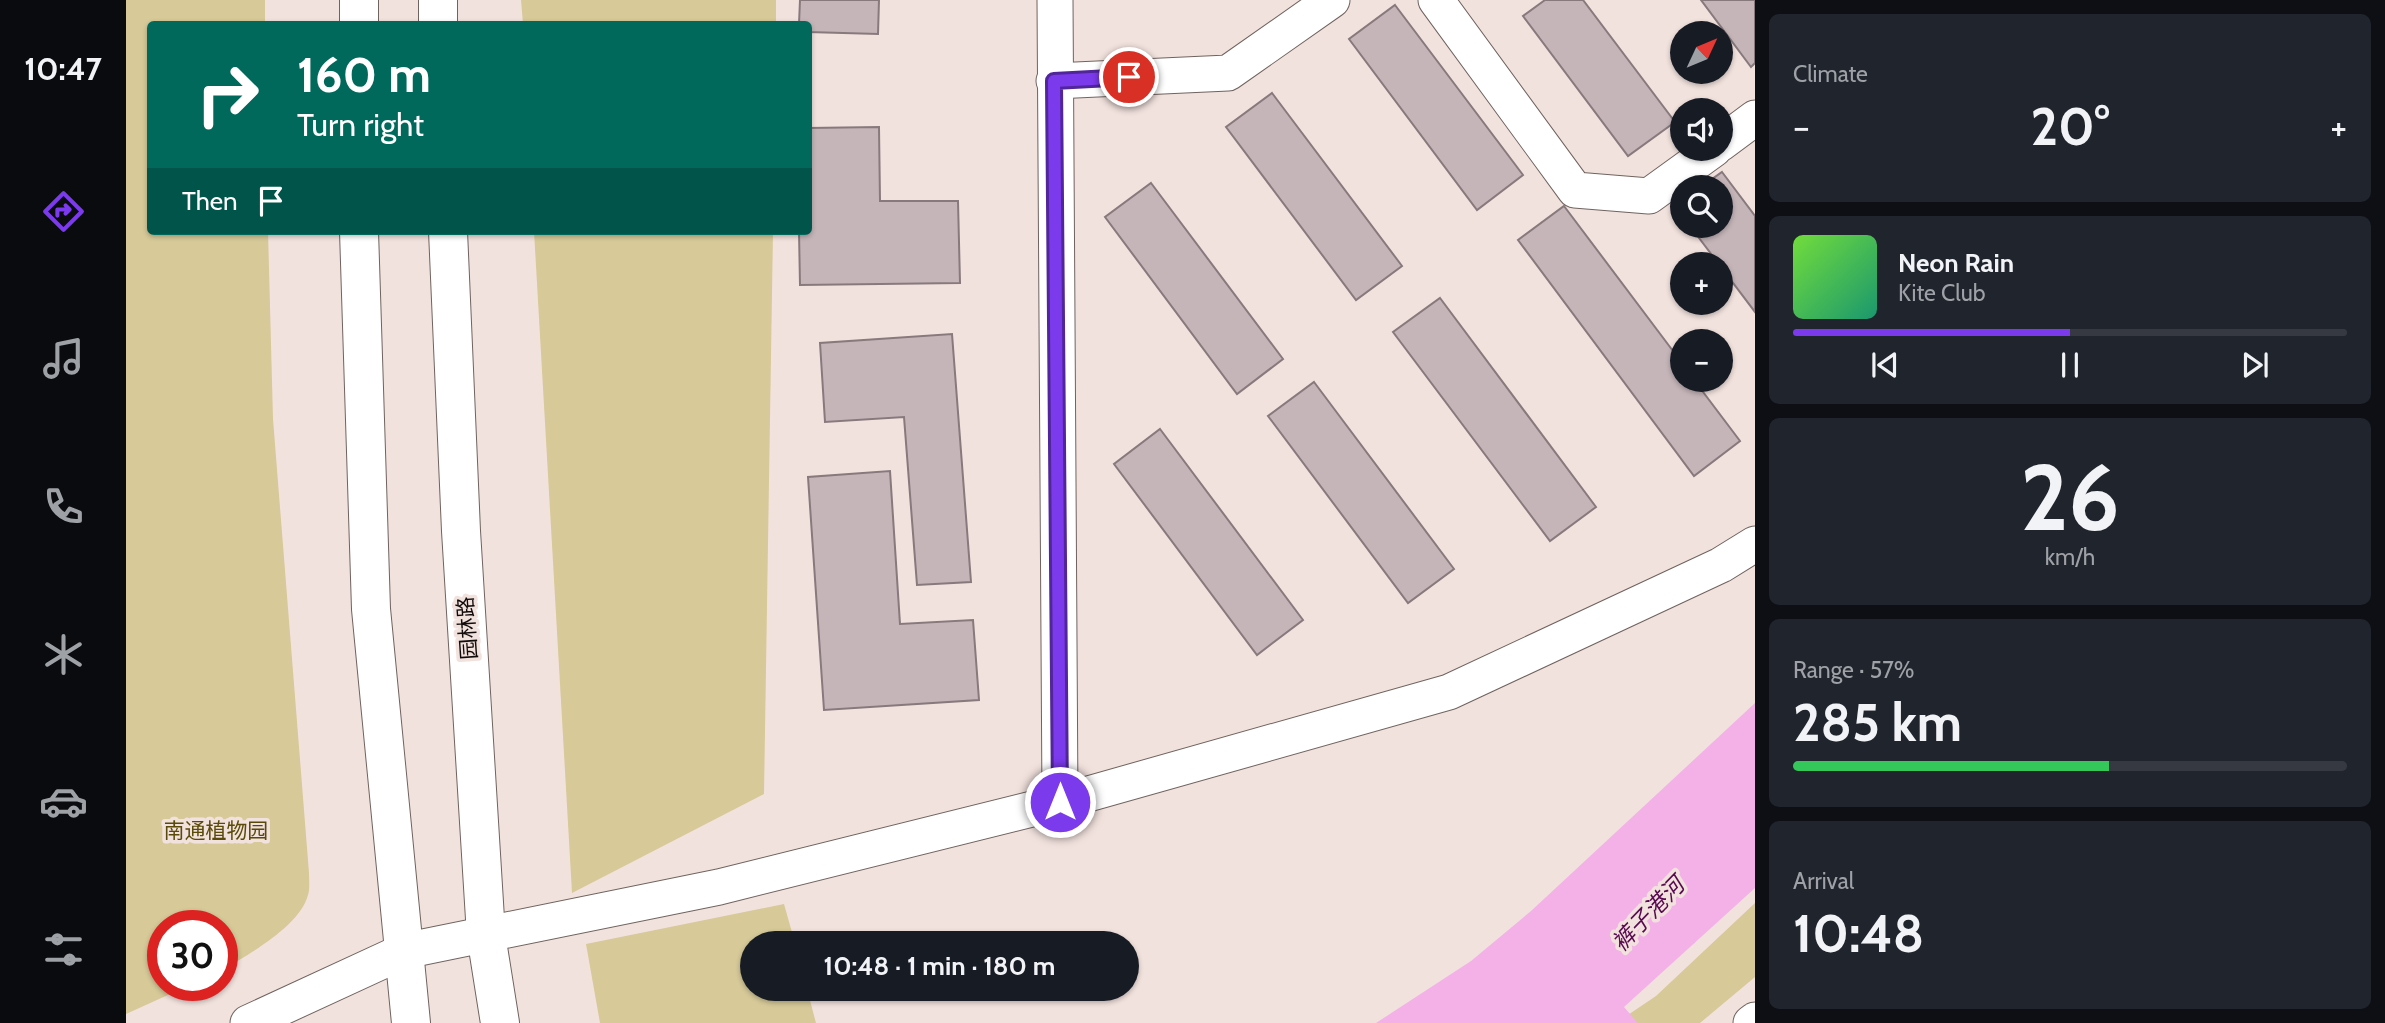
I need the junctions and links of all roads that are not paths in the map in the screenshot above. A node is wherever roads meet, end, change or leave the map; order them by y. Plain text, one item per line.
1 (359, 0) edge
2 (438, 0) edge
3 (1055, 0) edge
4 (1332, 0) edge
5 (1436, 0) edge
6 (359, 21) edge
7 (438, 21) edge
8 (1054, 81) junction
9 (1755, 118) edge
10 (1733, 134) edge
11 (1697, 161) edge
12 (359, 235) edge
13 (448, 235) edge
14 (1755, 544) edge
15 (1060, 802) junction
16 (486, 935) junction
17 (404, 951) junction
18 (248, 1023) edge
19 (411, 1023) edge
20 (500, 1023) edge

1 - 6 main road
2 - 7 main road
3 - 8 street
4 - 8 street
5 - 11 street
8 - 15 street
9 - 10 street
12 - 17 main road
13 - 16 main road, 园林路
14 - 15 street
15 - 16 street
16 - 17 street
16 - 20 main road, 园林路
17 - 18 street
17 - 19 main road

